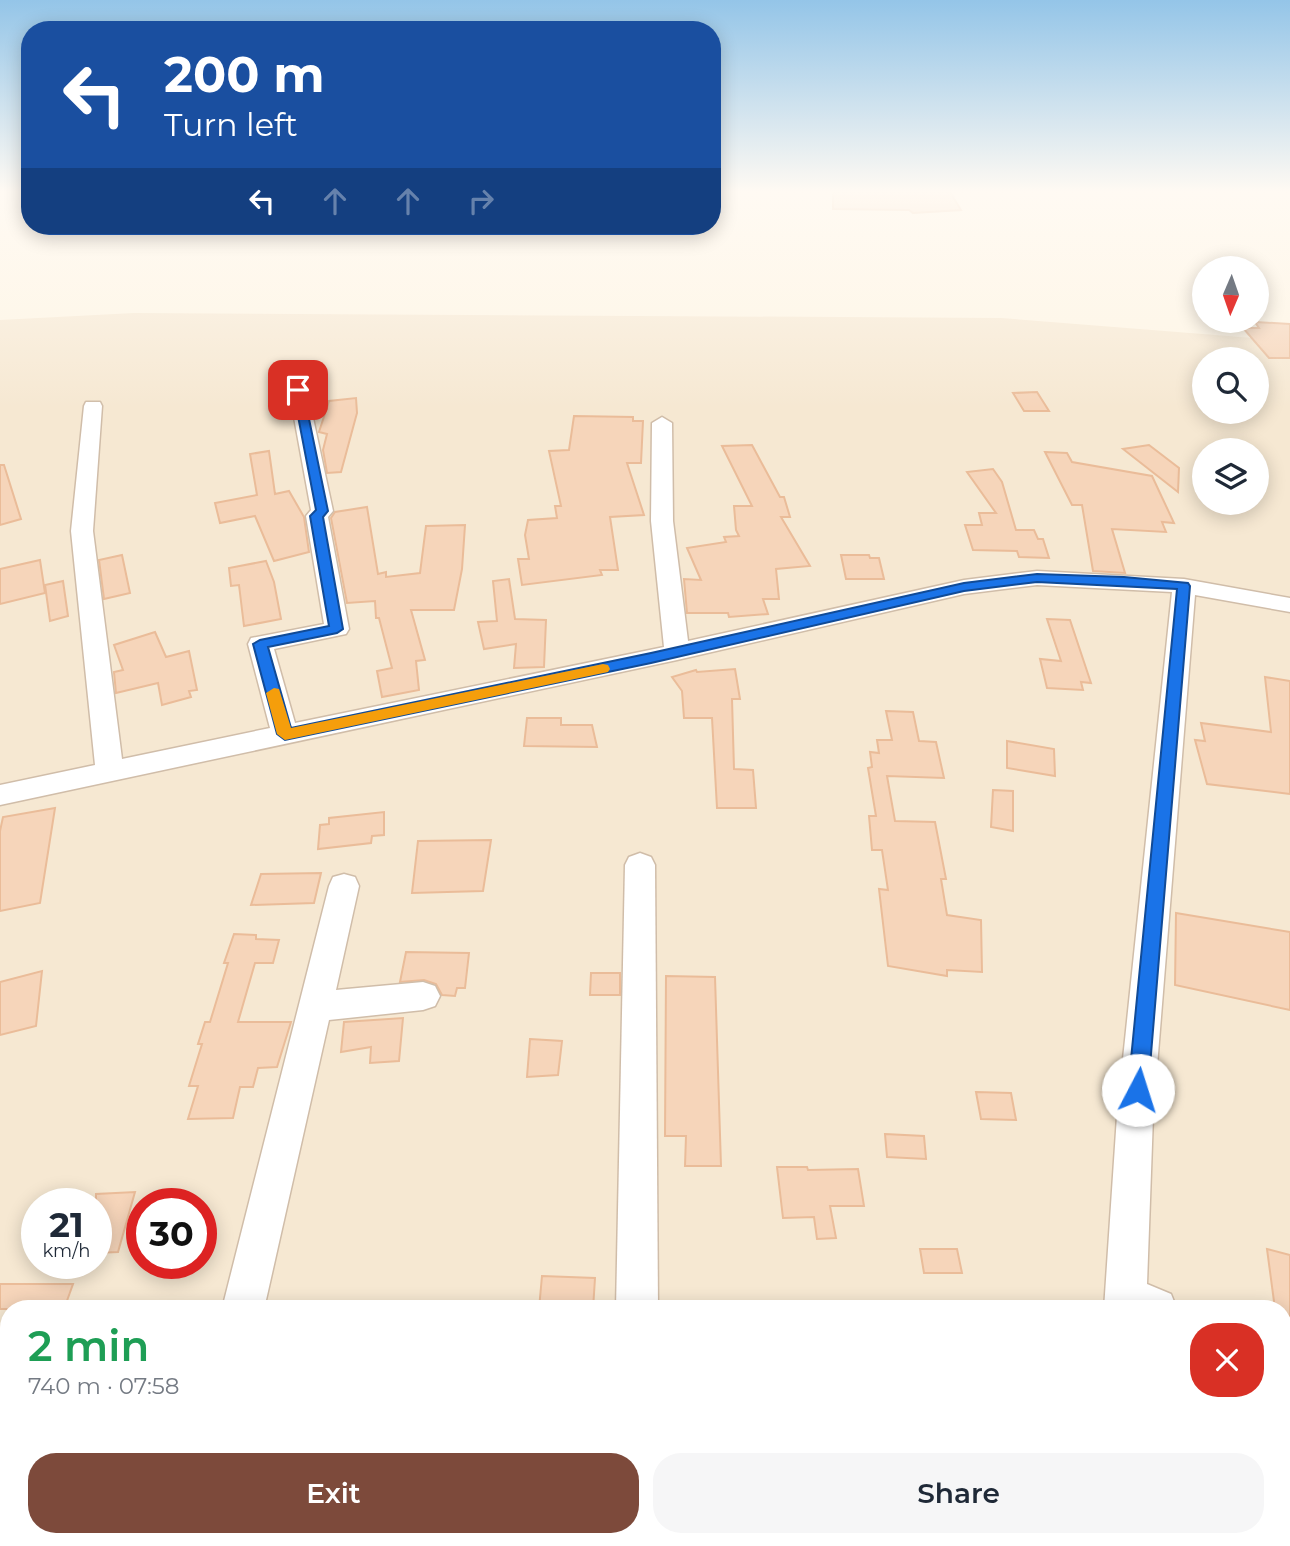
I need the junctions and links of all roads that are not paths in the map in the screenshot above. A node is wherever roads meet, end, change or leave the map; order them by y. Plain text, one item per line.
1 (298, 390) dead end
2 (93, 406) dead end
3 (662, 423) dead end
4 (1184, 586) junction
5 (1290, 605) edge
6 (677, 652) junction
7 (285, 734) junction
8 (110, 771) junction
9 (0, 795) edge
10 (640, 865) dead end
11 (344, 886) dead end
12 (423, 996) dead end
13 (315, 1007) junction
14 (245, 1300) edge
15 (637, 1300) edge
16 (1136, 1300) edge

1 - 7 street
2 - 8 street
3 - 6 street
4 - 5 street
4 - 6 street
4 - 16 street
6 - 7 street
7 - 8 street
8 - 9 street
10 - 15 street
11 - 13 street
12 - 13 street
13 - 14 street

